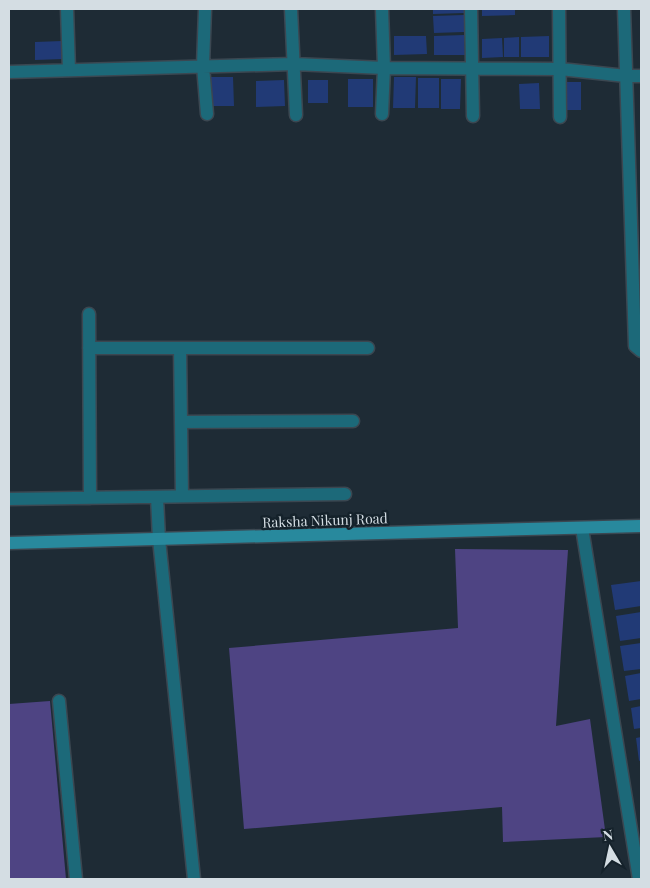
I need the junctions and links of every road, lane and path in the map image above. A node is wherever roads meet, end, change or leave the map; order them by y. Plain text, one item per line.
1 (68, 9) edge
2 (206, 9) edge
3 (291, 9) edge
4 (382, 9) edge
5 (471, 9) edge
6 (559, 9) edge
7 (624, 9) edge
8 (294, 64) junction
9 (203, 66) junction
10 (384, 68) junction
11 (471, 68) junction
12 (560, 69) junction
13 (69, 70) junction
14 (9, 72) edge
15 (626, 76) junction
16 (641, 76) edge
17 (207, 114) dead end
18 (382, 114) dead end
19 (296, 116) dead end
20 (473, 116) dead end
21 (560, 117) dead end
22 (88, 314) dead end
23 (89, 348) junction
24 (180, 348) junction
25 (368, 348) dead end
26 (641, 351) edge
27 (353, 420) dead end
28 (181, 422) junction
29 (345, 494) dead end
30 (182, 496) junction
31 (157, 497) junction
32 (90, 498) junction
33 (9, 499) edge
34 (641, 526) edge
35 (582, 528) junction
36 (158, 539) junction
37 (9, 543) edge
38 (59, 701) dead end
39 (76, 879) edge
40 (194, 879) edge
41 (639, 879) edge

1 - 13 street
2 - 9 street
3 - 8 street
4 - 10 street
5 - 11 street
6 - 12 street
7 - 15 street
8 - 9 street
8 - 10 street
8 - 19 street
9 - 13 street
9 - 17 street
10 - 11 street
10 - 18 street
11 - 12 street
11 - 20 street
12 - 15 street
12 - 21 street
13 - 14 street
15 - 16 street
15 - 26 street
22 - 23 street
23 - 24 street
23 - 32 street
24 - 25 street
24 - 28 street
27 - 28 street
28 - 30 street
29 - 30 street
30 - 31 street
31 - 32 street
31 - 36 street
32 - 33 street
34 - 35 street, Raksha Nikunj Road
35 - 36 street, Raksha Nikunj Road
35 - 41 street
36 - 37 street, Raksha Nikunj Road
36 - 40 street
38 - 39 street

